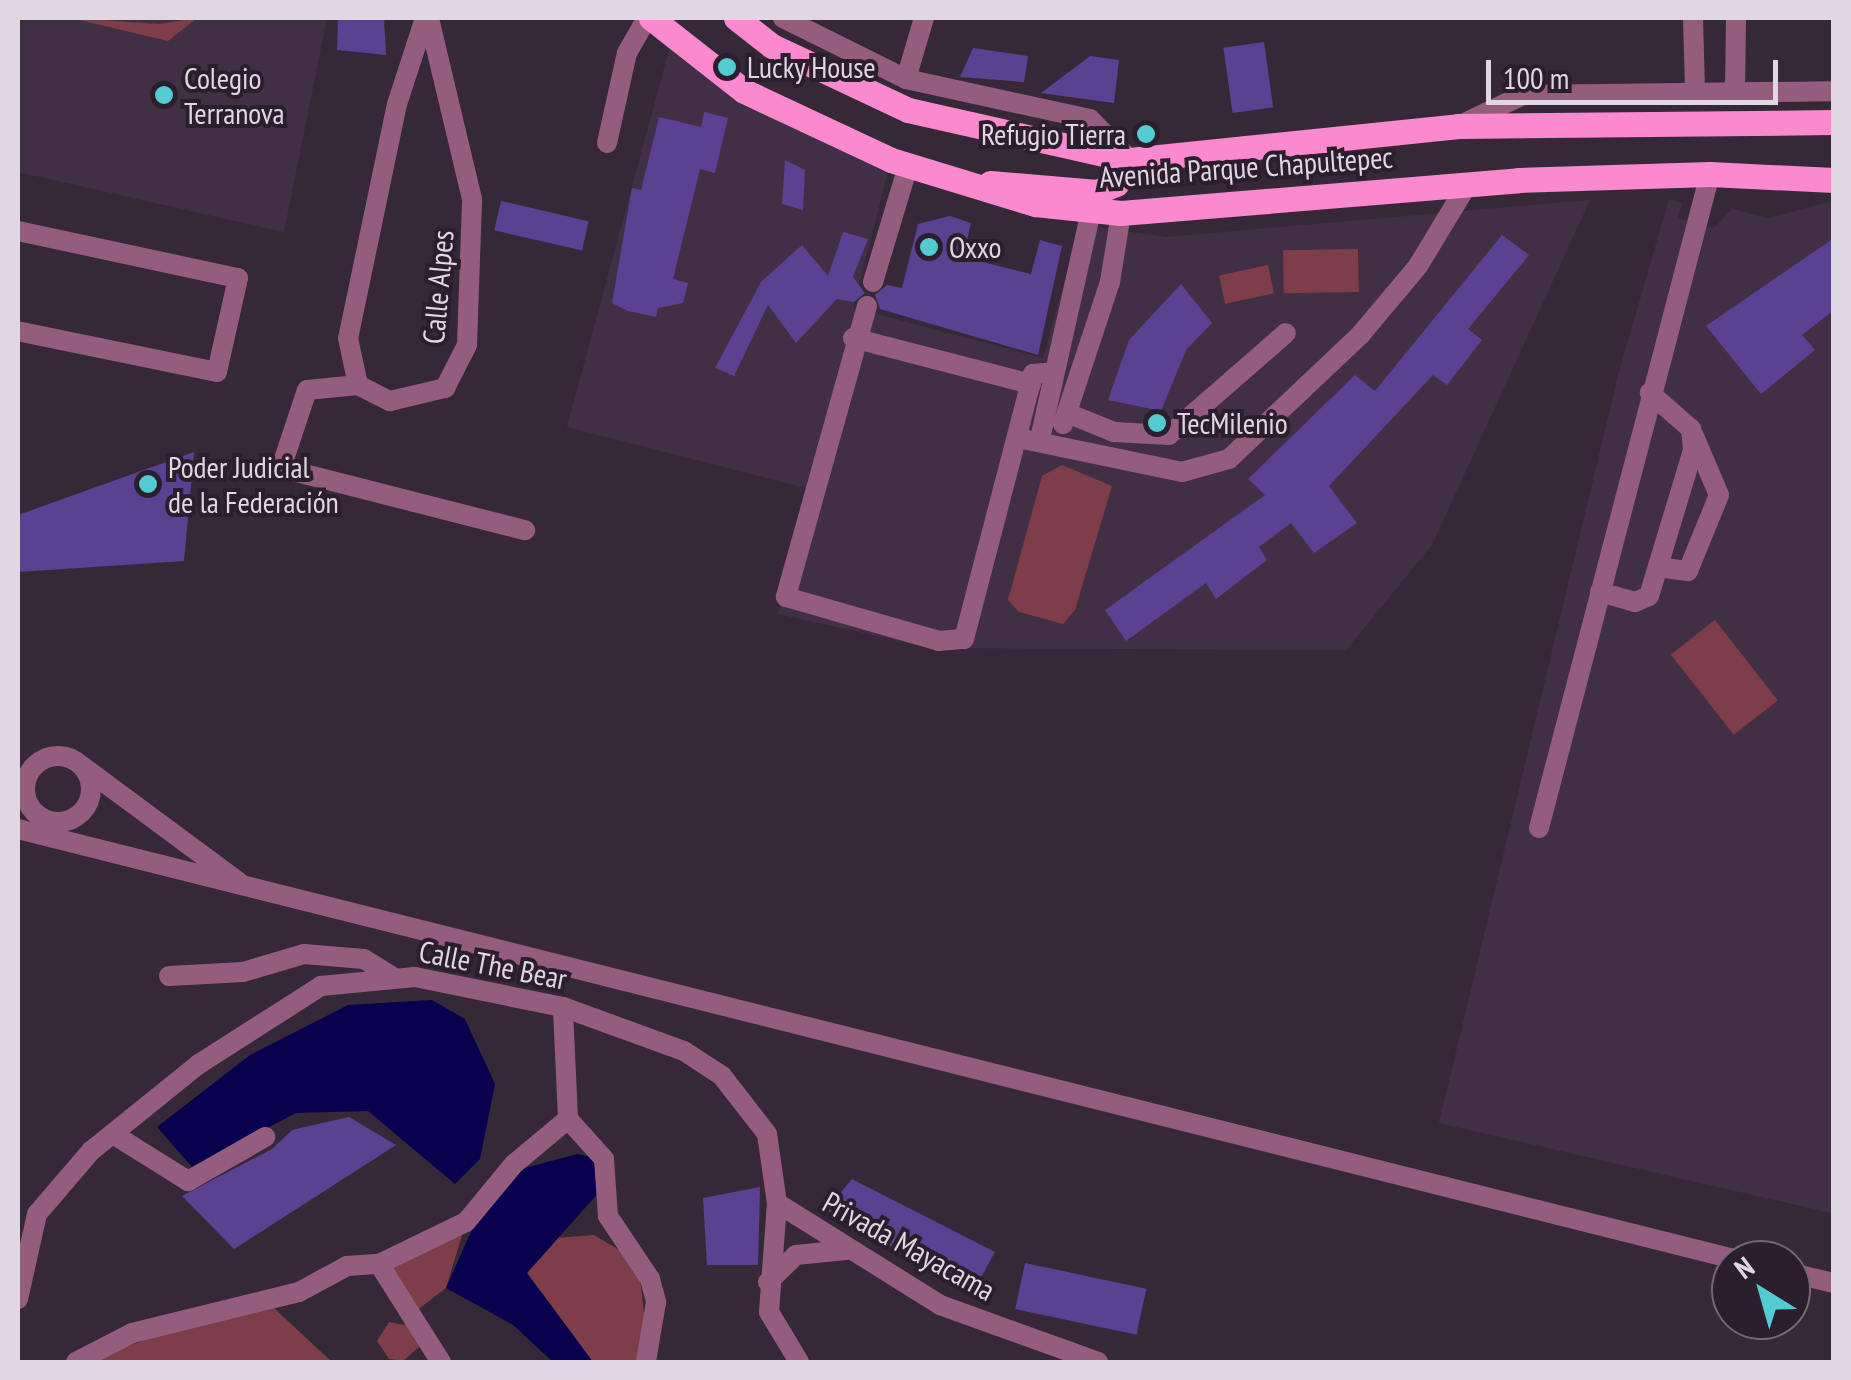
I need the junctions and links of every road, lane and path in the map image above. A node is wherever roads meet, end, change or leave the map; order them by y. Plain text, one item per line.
1 (427, 18) edge
2 (649, 18) edge
3 (736, 18) edge
4 (812, 18) edge
5 (924, 18) edge
6 (1693, 18) edge
7 (1736, 18) edge
8 (787, 20) edge
9 (906, 80) junction
10 (1695, 90) junction
11 (1735, 91) junction
12 (1834, 91) edge
13 (1834, 122) edge
14 (1458, 126) junction
15 (607, 143) dead end
16 (1130, 160) junction
17 (908, 166) junction
18 (1710, 174) junction
19 (1834, 180) edge
20 (955, 184) junction
21 (1468, 185) junction
22 (1091, 210) junction
23 (1121, 213) junction
24 (18, 231) edge
25 (873, 282) dead end
26 (867, 306) dead end
27 (18, 331) edge
28 (1286, 333) dead end
29 (854, 338) junction
30 (1054, 372) junction
31 (1030, 384) junction
32 (358, 385) junction
33 (1650, 393) junction
34 (1066, 413) junction
35 (1691, 429) junction
36 (1035, 435) junction
37 (1168, 435) junction
38 (1170, 467) junction
39 (524, 530) dead end
40 (1658, 567) junction
41 (1600, 592) junction
42 (80, 765) junction
43 (22, 780) edge
44 (1539, 828) dead end
45 (18, 829) edge
46 (244, 886) junction
47 (169, 976) dead end
48 (391, 976) junction
49 (563, 1007) junction
50 (568, 1118) junction
51 (113, 1134) junction
52 (265, 1137) dead end
53 (777, 1203) junction
54 (846, 1250) junction
55 (1711, 1253) edge
56 (379, 1264) junction
57 (767, 1284) junction
58 (18, 1298) edge
59 (1067, 1359) edge
60 (76, 1362) edge
61 (441, 1362) edge
62 (646, 1362) edge
63 (799, 1362) edge
64 (1098, 1362) edge

1 - 32 street, Calle Alpes
1 - 32 street, Calle Alpes
2 - 15 street
2 - 17 main road, Avenida Parque Chapultepec
3 - 16 main road, Avenida Parque Chapultepec
4 - 8 street
5 - 9 street
6 - 10 street
7 - 11 street
8 - 9 street
9 - 16 street
10 - 11 street
10 - 14 street
11 - 12 street
13 - 14 main road, Avenida Parque Chapultepec
14 - 16 main road, Avenida Parque Chapultepec
16 - 20 main road
17 - 20 main road, Avenida Parque Chapultepec
17 - 25 street
18 - 19 main road, Avenida Parque Chapultepec
18 - 21 main road, Avenida Parque Chapultepec
18 - 33 street
20 - 22 main road, Avenida Parque Chapultepec
21 - 23 main road, Avenida Parque Chapultepec
21 - 38 street
22 - 23 main road, Avenida Parque Chapultepec
22 - 30 street
23 - 34 street
24 - 27 street
26 - 29 street
28 - 37 street
29 - 31 street
29 - 36 street
30 - 31 street
30 - 36 street
31 - 36 street
32 - 39 street
33 - 35 street
33 - 41 street
34 - 36 street
34 - 37 street
35 - 40 street
35 - 40 street
36 - 38 street
37 - 38 street
40 - 41 street
41 - 44 street
42 - 43 street
42 - 43 street
42 - 46 street
45 - 46 street
46 - 55 street
47 - 48 street
48 - 49 street, Calle The Bear
48 - 51 street, Calle The Bear
49 - 50 street
49 - 53 street, Calle The Bear
50 - 56 street
50 - 62 street
51 - 52 street
51 - 58 street, Calle The Bear
53 - 54 street, Privada Mayacama
53 - 57 street, Calle The Bear
54 - 57 street
54 - 59 street, Privada Mayacama
56 - 60 street
56 - 61 street
57 - 63 street, Calle The Bear
59 - 64 street, Privada Mayacama

